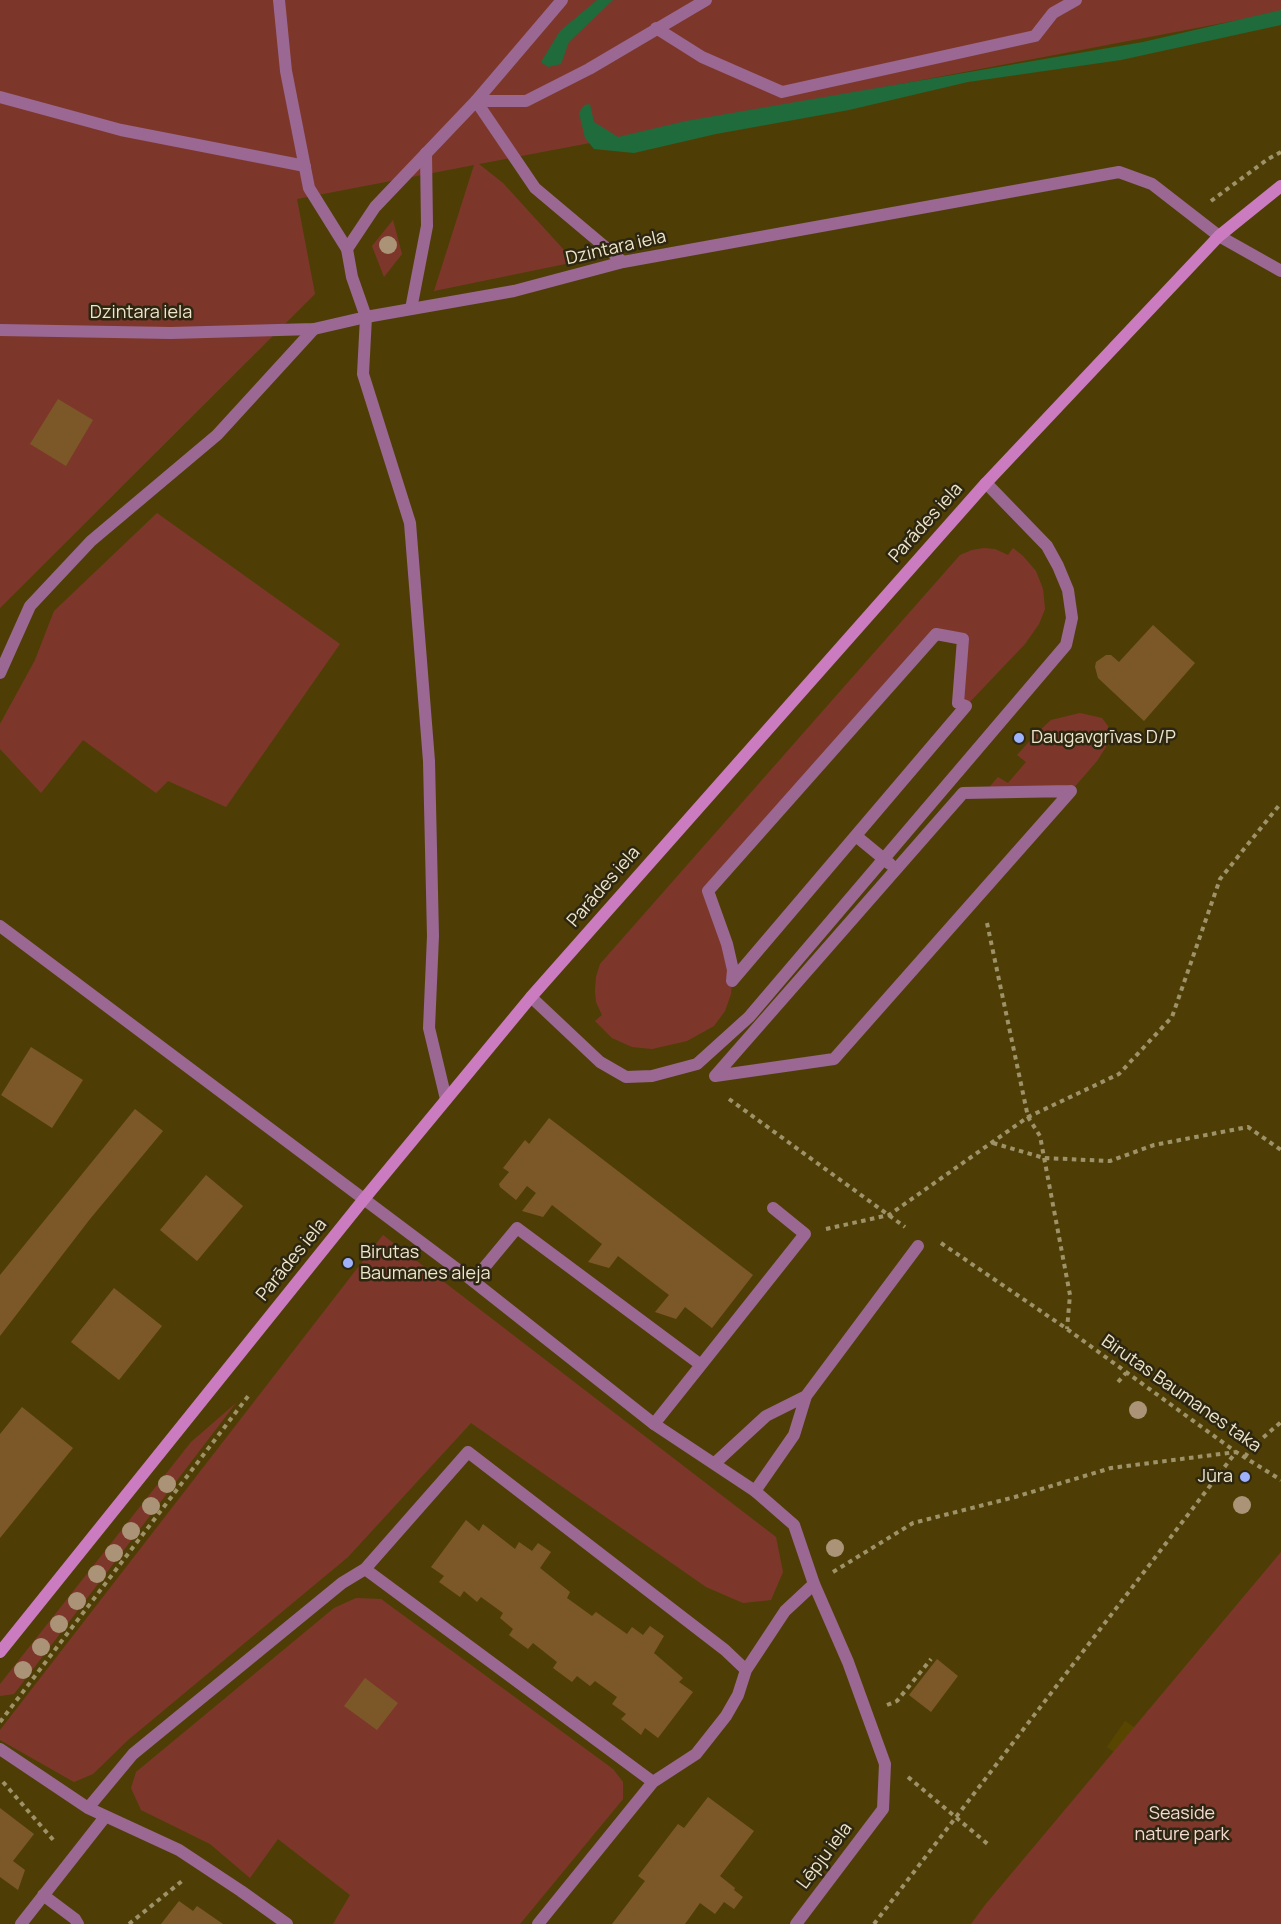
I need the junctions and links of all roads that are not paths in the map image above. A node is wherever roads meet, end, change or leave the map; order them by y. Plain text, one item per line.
1 (279, 0) edge
2 (562, 0) edge
3 (706, 0) edge
4 (1076, 0) edge
5 (657, 28) junction
6 (0, 97) edge
7 (476, 101) junction
8 (426, 153) junction
9 (305, 166) junction
10 (1281, 186) edge
11 (1219, 236) junction
12 (347, 249) junction
13 (623, 262) junction
14 (1281, 271) edge
15 (411, 309) junction
16 (366, 317) junction
17 (314, 328) junction
18 (0, 330) edge
19 (987, 483) junction
20 (0, 673) edge
21 (856, 836) junction
22 (884, 859) junction
23 (896, 869) junction
24 (0, 926) edge
25 (531, 997) junction
26 (446, 1099) junction
27 (364, 1199) junction
28 (773, 1208) dead end
29 (918, 1246) dead end
30 (473, 1281) junction
31 (701, 1365) junction
32 (806, 1396) junction
33 (654, 1424) junction
34 (715, 1463) junction
35 (755, 1491) junction
36 (365, 1569) junction
37 (814, 1584) junction
38 (0, 1652) edge
39 (746, 1670) junction
40 (0, 1749) edge
41 (653, 1782) junction
42 (88, 1808) junction
43 (105, 1817) junction
44 (43, 1895) junction
45 (21, 1924) edge
46 (78, 1924) edge
47 (287, 1924) edge
48 (538, 1924) edge
49 (796, 1924) edge

1 - 9 street
2 - 7 street
3 - 5 street
4 - 5 street
5 - 7 street
6 - 9 street
7 - 8 street
7 - 13 street
8 - 12 street
8 - 15 street
9 - 12 street
10 - 11 street, Parādes iela
11 - 13 street, Dzintara iela
11 - 14 street, Dzintara iela
11 - 19 street, Parādes iela
12 - 16 street
13 - 15 street, Dzintara iela
15 - 16 street, Dzintara iela
16 - 17 street, Dzintara iela
16 - 26 street
17 - 18 street, Dzintara iela
17 - 20 street
19 - 22 street
19 - 25 street, Parādes iela
21 - 21 street
21 - 22 street
22 - 23 street
22 - 25 street
23 - 23 street
24 - 27 street
25 - 26 street, Parādes iela
26 - 27 street, Parādes iela
27 - 30 street
27 - 38 street, Parādes iela
28 - 31 street
29 - 32 street
30 - 31 street
30 - 33 street
31 - 33 street
32 - 34 street
32 - 35 street
33 - 34 street
34 - 35 street
35 - 37 street
36 - 39 street
36 - 41 street
36 - 42 street
37 - 39 street
37 - 49 street, Lēpju iela
39 - 41 street
40 - 42 street
41 - 48 street
42 - 43 street
43 - 44 street
43 - 47 street
44 - 45 street
44 - 46 street

